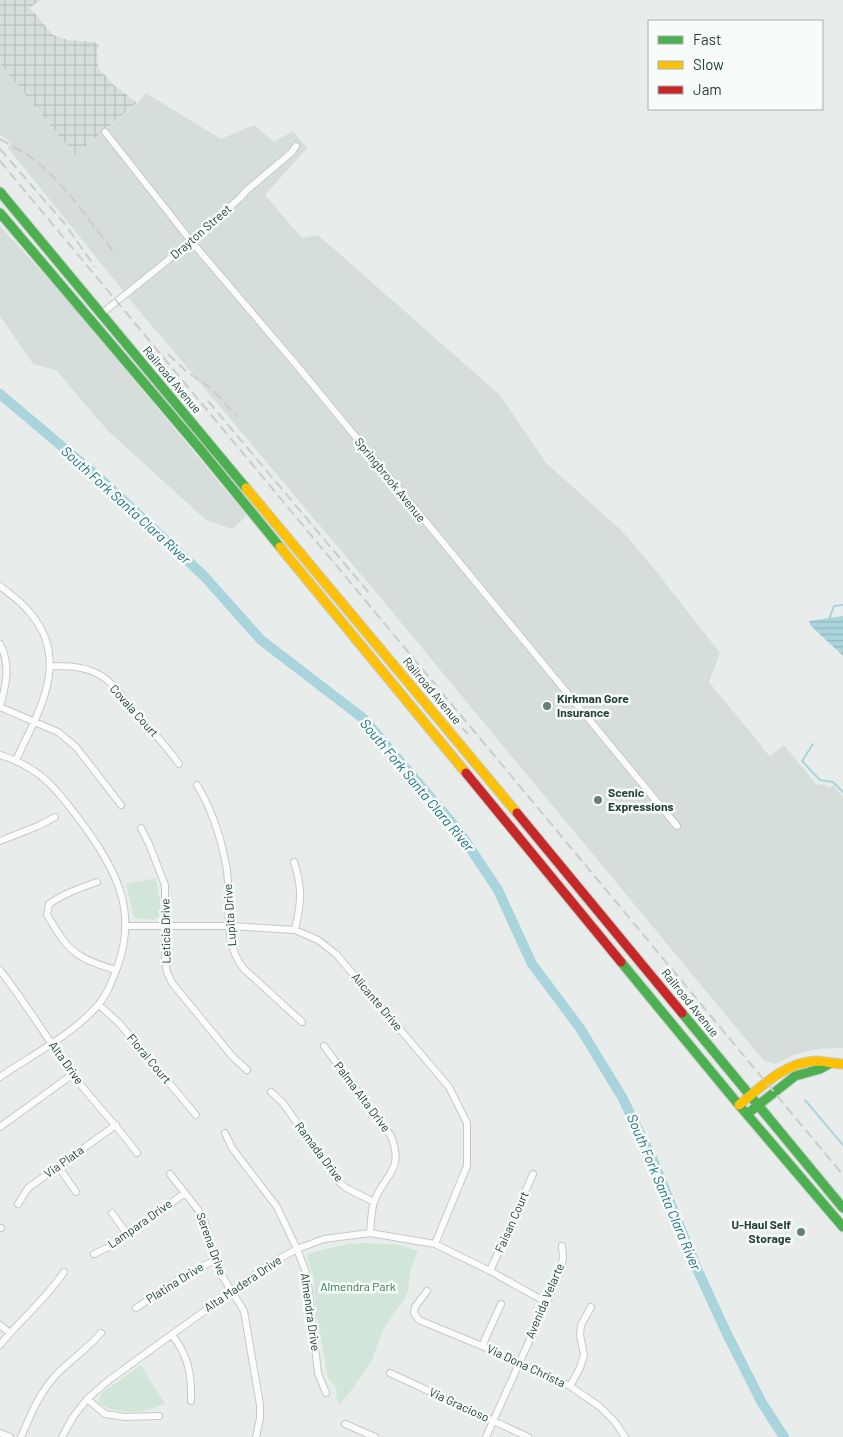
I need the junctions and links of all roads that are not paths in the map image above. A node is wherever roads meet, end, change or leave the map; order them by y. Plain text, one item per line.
1 (105, 132) dead end
2 (296, 146) dead end
3 (0, 192) edge
4 (0, 213) edge
5 (191, 240) junction
6 (101, 314) junction
7 (278, 545) junction
8 (323, 579) junction
9 (0, 586) edge
10 (0, 644) edge
11 (51, 666) junction
12 (0, 707) edge
13 (34, 721) junction
14 (0, 755) edge
15 (16, 760) junction
16 (179, 764) dead end
17 (197, 785) dead end
18 (121, 805) dead end
19 (55, 817) dead end
20 (677, 826) dead end
21 (141, 828) dead end
22 (0, 841) edge
23 (294, 862) dead end
24 (97, 882) dead end
25 (126, 926) junction
26 (165, 926) junction
27 (230, 926) junction
28 (295, 930) junction
29 (0, 970) edge
30 (116, 970) junction
31 (99, 1004) junction
32 (302, 1022) dead end
33 (51, 1042) junction
34 (324, 1046) dead end
35 (829, 1064) junction
36 (843, 1064) edge
37 (247, 1070) dead end
38 (73, 1074) junction
39 (0, 1077) edge
40 (271, 1092) dead end
41 (750, 1096) junction
42 (739, 1105) junction
43 (758, 1105) junction
44 (747, 1114) junction
45 (196, 1115) dead end
46 (116, 1125) junction
47 (0, 1127) edge
48 (225, 1133) dead end
49 (137, 1153) dead end
50 (58, 1166) junction
51 (170, 1174) dead end
52 (533, 1174) dead end
53 (76, 1192) dead end
54 (186, 1192) junction
55 (374, 1202) junction
56 (18, 1204) dead end
57 (843, 1208) edge
58 (112, 1213) dead end
59 (843, 1227) edge
60 (127, 1234) junction
61 (370, 1234) junction
62 (434, 1244) junction
63 (562, 1246) dead end
64 (297, 1249) junction
65 (94, 1254) dead end
66 (215, 1260) junction
67 (490, 1271) junction
68 (64, 1272) dead end
69 (231, 1291) junction
70 (427, 1291) dead end
71 (546, 1302) junction
72 (501, 1304) dead end
73 (590, 1307) dead end
74 (136, 1308) dead end
75 (0, 1325) edge
76 (10, 1333) junction
77 (101, 1333) dead end
78 (172, 1335) junction
79 (0, 1345) edge
80 (482, 1346) junction
81 (519, 1363) junction
82 (390, 1373) dead end
83 (570, 1386) junction
84 (326, 1393) dead end
85 (86, 1399) junction
86 (191, 1401) dead end
87 (159, 1416) dead end
88 (493, 1421) junction
89 (345, 1424) dead end
90 (0, 1433) edge
91 (10, 1437) edge
92 (21, 1437) edge
93 (62, 1437) edge
94 (256, 1437) edge
95 (375, 1437) edge
96 (486, 1437) edge
97 (528, 1437) edge
98 (625, 1437) edge

1 - 5 street, Springbrook Avenue
2 - 5 street, Drayton Street
3 - 6 main road, Railroad Avenue
4 - 7 main road, Railroad Avenue
5 - 6 street, Drayton Street
5 - 20 street, Springbrook Avenue
6 - 8 main road, Railroad Avenue
7 - 8 main road
7 - 42 main road, Railroad Avenue
8 - 41 main road, Railroad Avenue
9 - 11 street
10 - 12 street
11 - 13 street
11 - 16 street, Covala Court
12 - 13 street
13 - 15 street
13 - 18 street
14 - 15 street
15 - 25 street
17 - 27 street, Lupita Drive
19 - 22 street
21 - 26 street, Leticia Drive
23 - 28 street
24 - 30 street
25 - 26 street, Alicante Drive
25 - 30 street
26 - 27 street, Alicante Drive
26 - 37 street, Leticia Drive
27 - 28 street, Alicante Drive
27 - 32 street, Lupita Drive
28 - 62 street, Alicante Drive
29 - 33 street, Alta Drive
30 - 31 street
31 - 33 street
31 - 45 street, Floral Court
33 - 38 street, Alta Drive
33 - 39 street
34 - 55 street, Palma Alta Drive
35 - 36 main road
35 - 41 main road
35 - 43 main road
38 - 46 street, Alta Drive
38 - 47 street
40 - 55 street, Ramada Drive
41 - 42 main road
41 - 43 main road, Railroad Avenue
42 - 44 main road, Railroad Avenue
43 - 44 main road
43 - 57 main road, Railroad Avenue
44 - 59 main road, Railroad Avenue
46 - 49 street, Alta Drive
46 - 50 street, Via Plata
48 - 64 street, Almendra Drive
50 - 53 street
50 - 56 street, Via Plata
51 - 54 street, Serena Drive
52 - 67 street, Faisan Court
54 - 60 street, Lampara Drive
54 - 66 street, Serena Drive
55 - 61 street, Palma Alta Drive
58 - 60 street
60 - 65 street, Lampara Drive
61 - 62 street, Alta Madera Drive
61 - 64 street, Alta Madera Drive
62 - 67 street, Alta Madera Drive
63 - 71 street, Avenida Velarte
64 - 69 street, Alta Madera Drive
64 - 84 street, Almendra Drive
66 - 69 street, Serena Drive
66 - 74 street, Platina Drive
67 - 71 street, Alta Madera Drive
68 - 76 street
69 - 78 street, Alta Madera Drive
69 - 94 street, Serena Drive
70 - 80 street, Via Dona Christa
71 - 81 street, Avenida Velarte
72 - 80 street
73 - 83 street
75 - 76 street
76 - 79 street
77 - 92 street
78 - 85 street, Alta Madera Drive
78 - 86 street
80 - 81 street, Via Dona Christa
81 - 83 street, Via Dona Christa
81 - 88 street, Avenida Velarte
82 - 88 street, Via Gracioso
83 - 98 street, Via Dona Christa
85 - 87 street
85 - 93 street, Alta Madera Drive
88 - 96 street, Avenida Velarte
88 - 97 street, Via Gracioso
89 - 95 street
90 - 91 street

